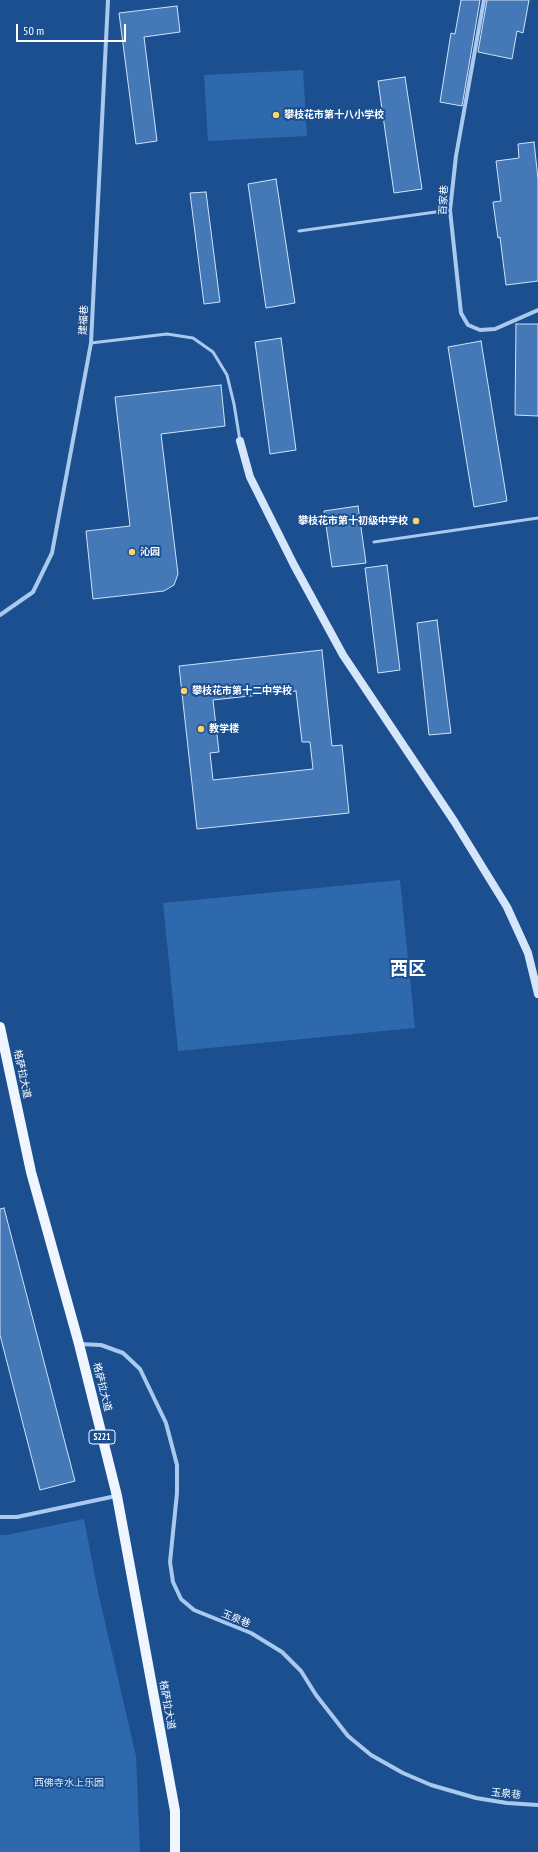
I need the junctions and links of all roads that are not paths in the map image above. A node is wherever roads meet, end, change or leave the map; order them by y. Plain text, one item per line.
1 (108, 0) edge
2 (484, 0) edge
3 (450, 210) junction
4 (299, 231) dead end
5 (538, 310) edge
6 (91, 343) junction
7 (240, 441) joint
8 (538, 518) edge
9 (374, 542) dead end
10 (0, 615) edge
11 (538, 994) edge
12 (0, 1027) edge
13 (79, 1344) junction
14 (117, 1496) junction
15 (0, 1517) edge
16 (538, 1805) edge
17 (174, 1852) edge

1 - 6 street, 建福巷
2 - 3 street, 百家巷
3 - 4 lane
3 - 5 street, 百家巷
6 - 7 lane
6 - 10 street, 建福巷
7 - 11 street
8 - 9 lane
12 - 13 main road, 格萨拉大道 / S221
13 - 14 main road, 格萨拉大道 / S221
13 - 16 street, 玉泉巷
14 - 15 street
14 - 17 main road, 格萨拉大道 / S221

